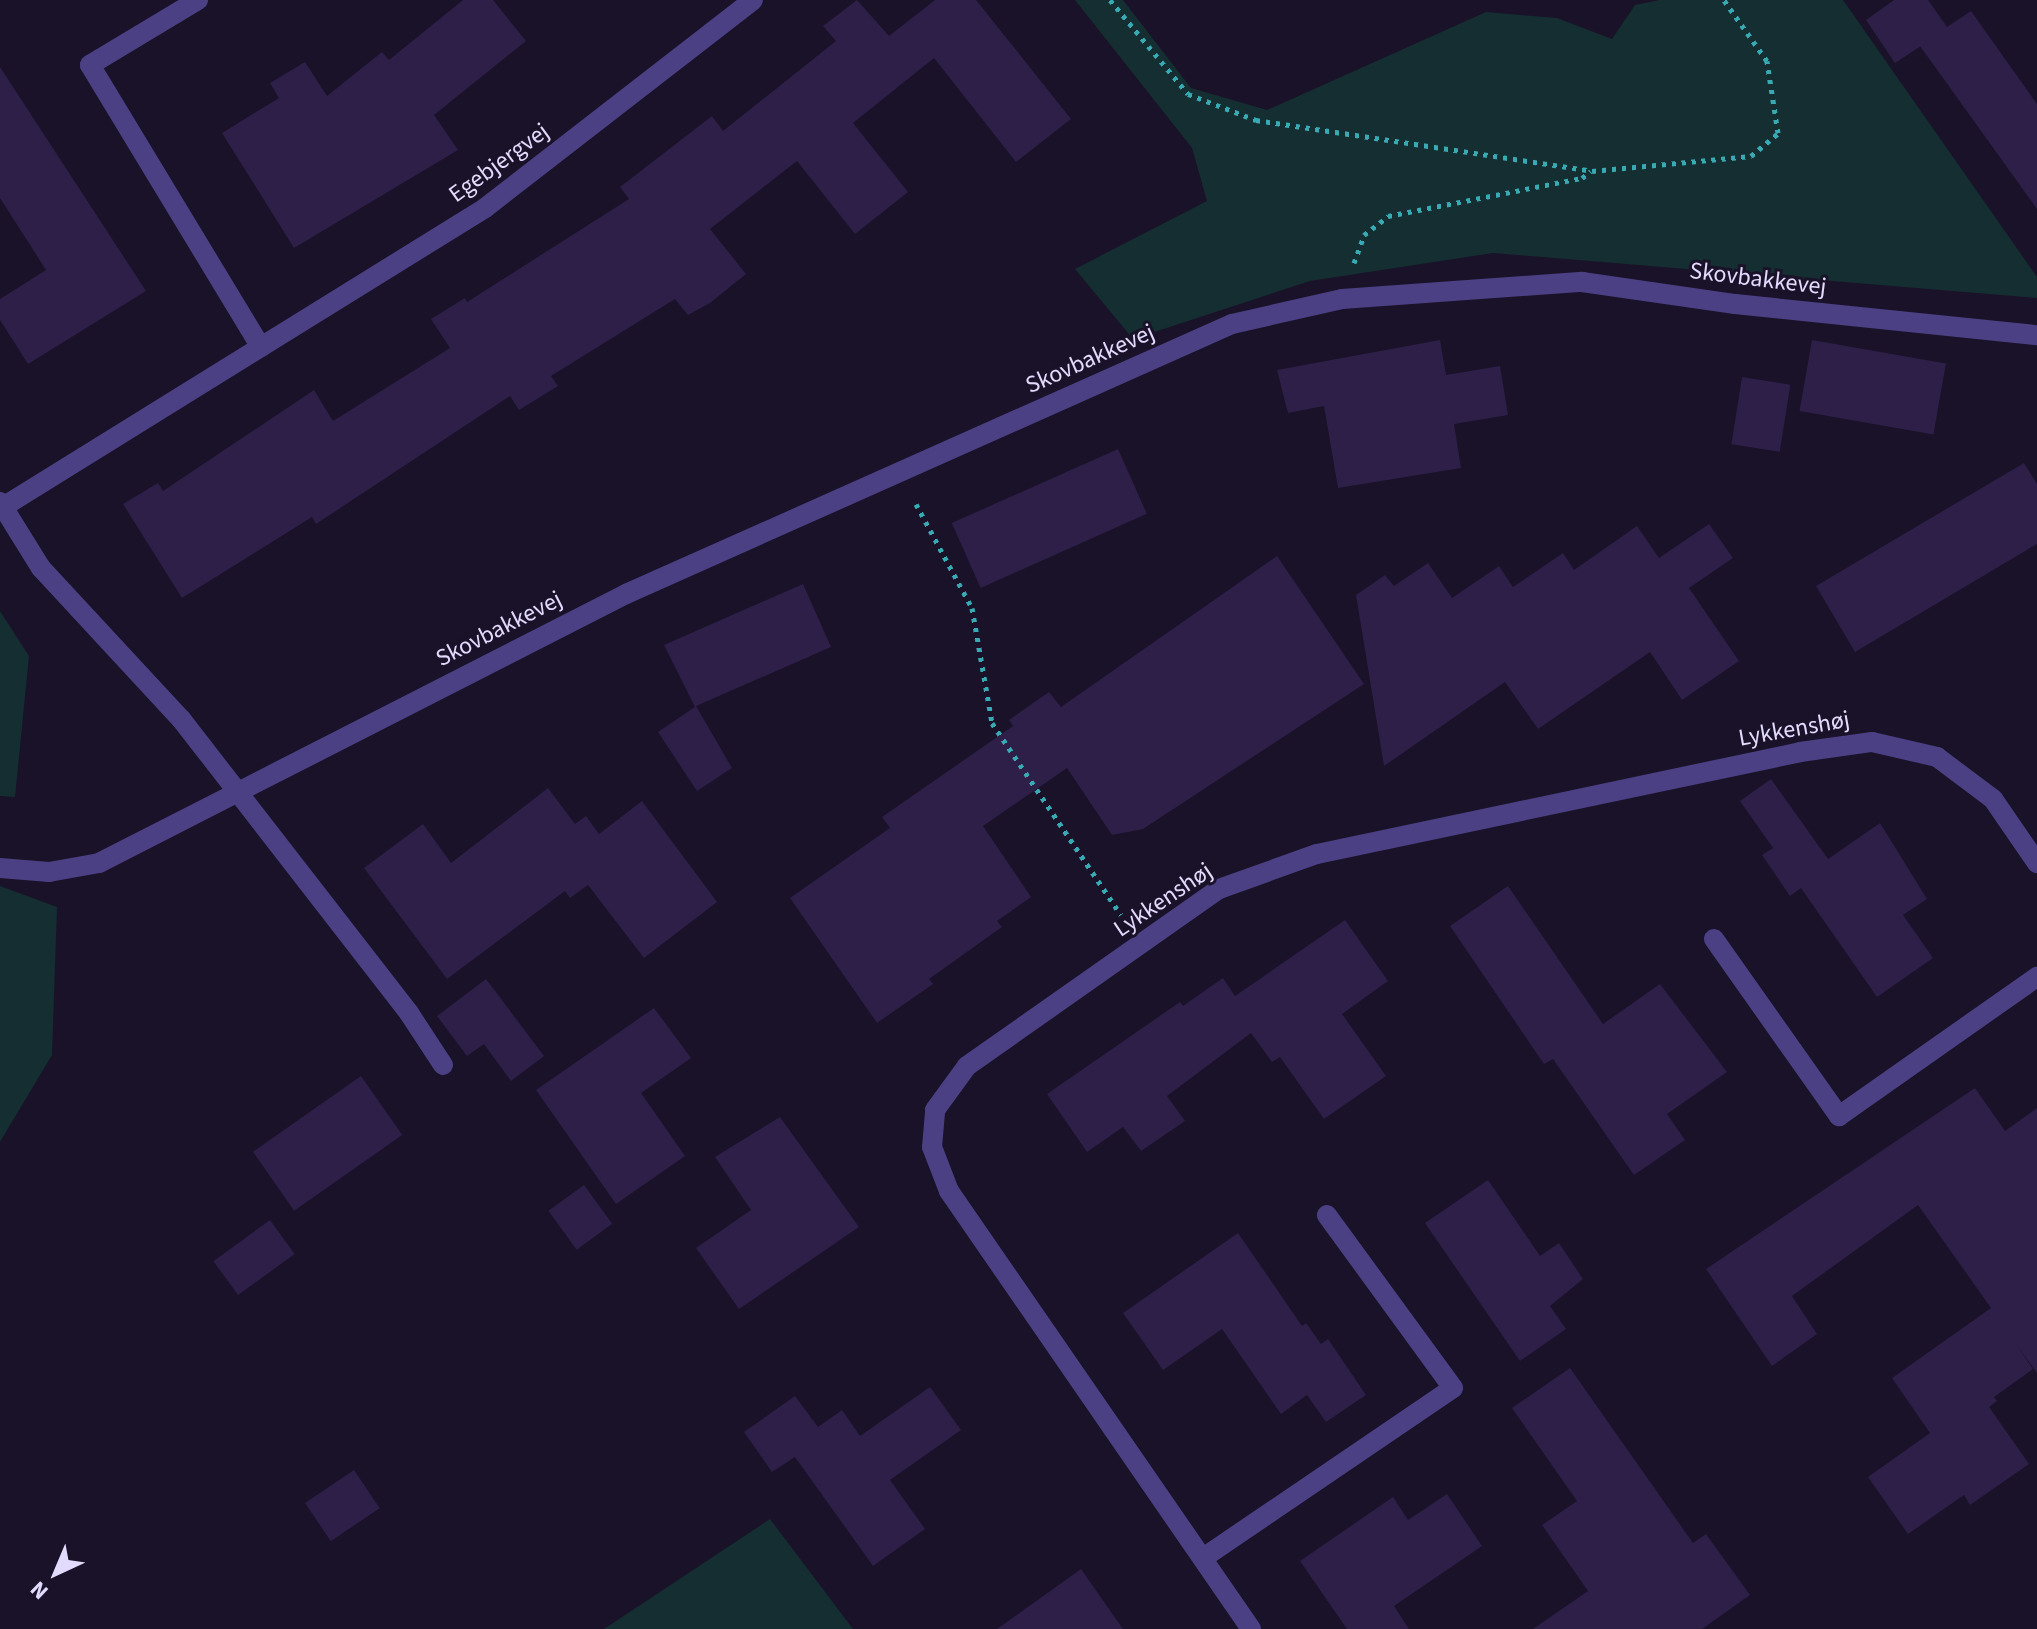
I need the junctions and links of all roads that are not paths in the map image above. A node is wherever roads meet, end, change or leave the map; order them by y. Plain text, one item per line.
1 (198, 0) edge
2 (753, 0) edge
3 (2037, 335) edge
4 (261, 347) junction
5 (2, 505) edge
6 (236, 790) junction
7 (2037, 863) edge
8 (0, 868) edge
9 (1714, 939) dead end
10 (2037, 977) edge
11 (443, 1065) dead end
12 (1327, 1215) dead end
13 (1203, 1558) junction
14 (1251, 1629) edge

1 - 4 street
2 - 4 street, Egebjergvej
3 - 6 street, Skovbakkevej
4 - 5 street, Egebjergvej
5 - 6 street, Egebjergvej
6 - 8 street, Skovbakkevej
6 - 11 street
7 - 13 street, Lykkenshøj
9 - 10 street
12 - 13 street
13 - 14 street, Lykkenshøj

